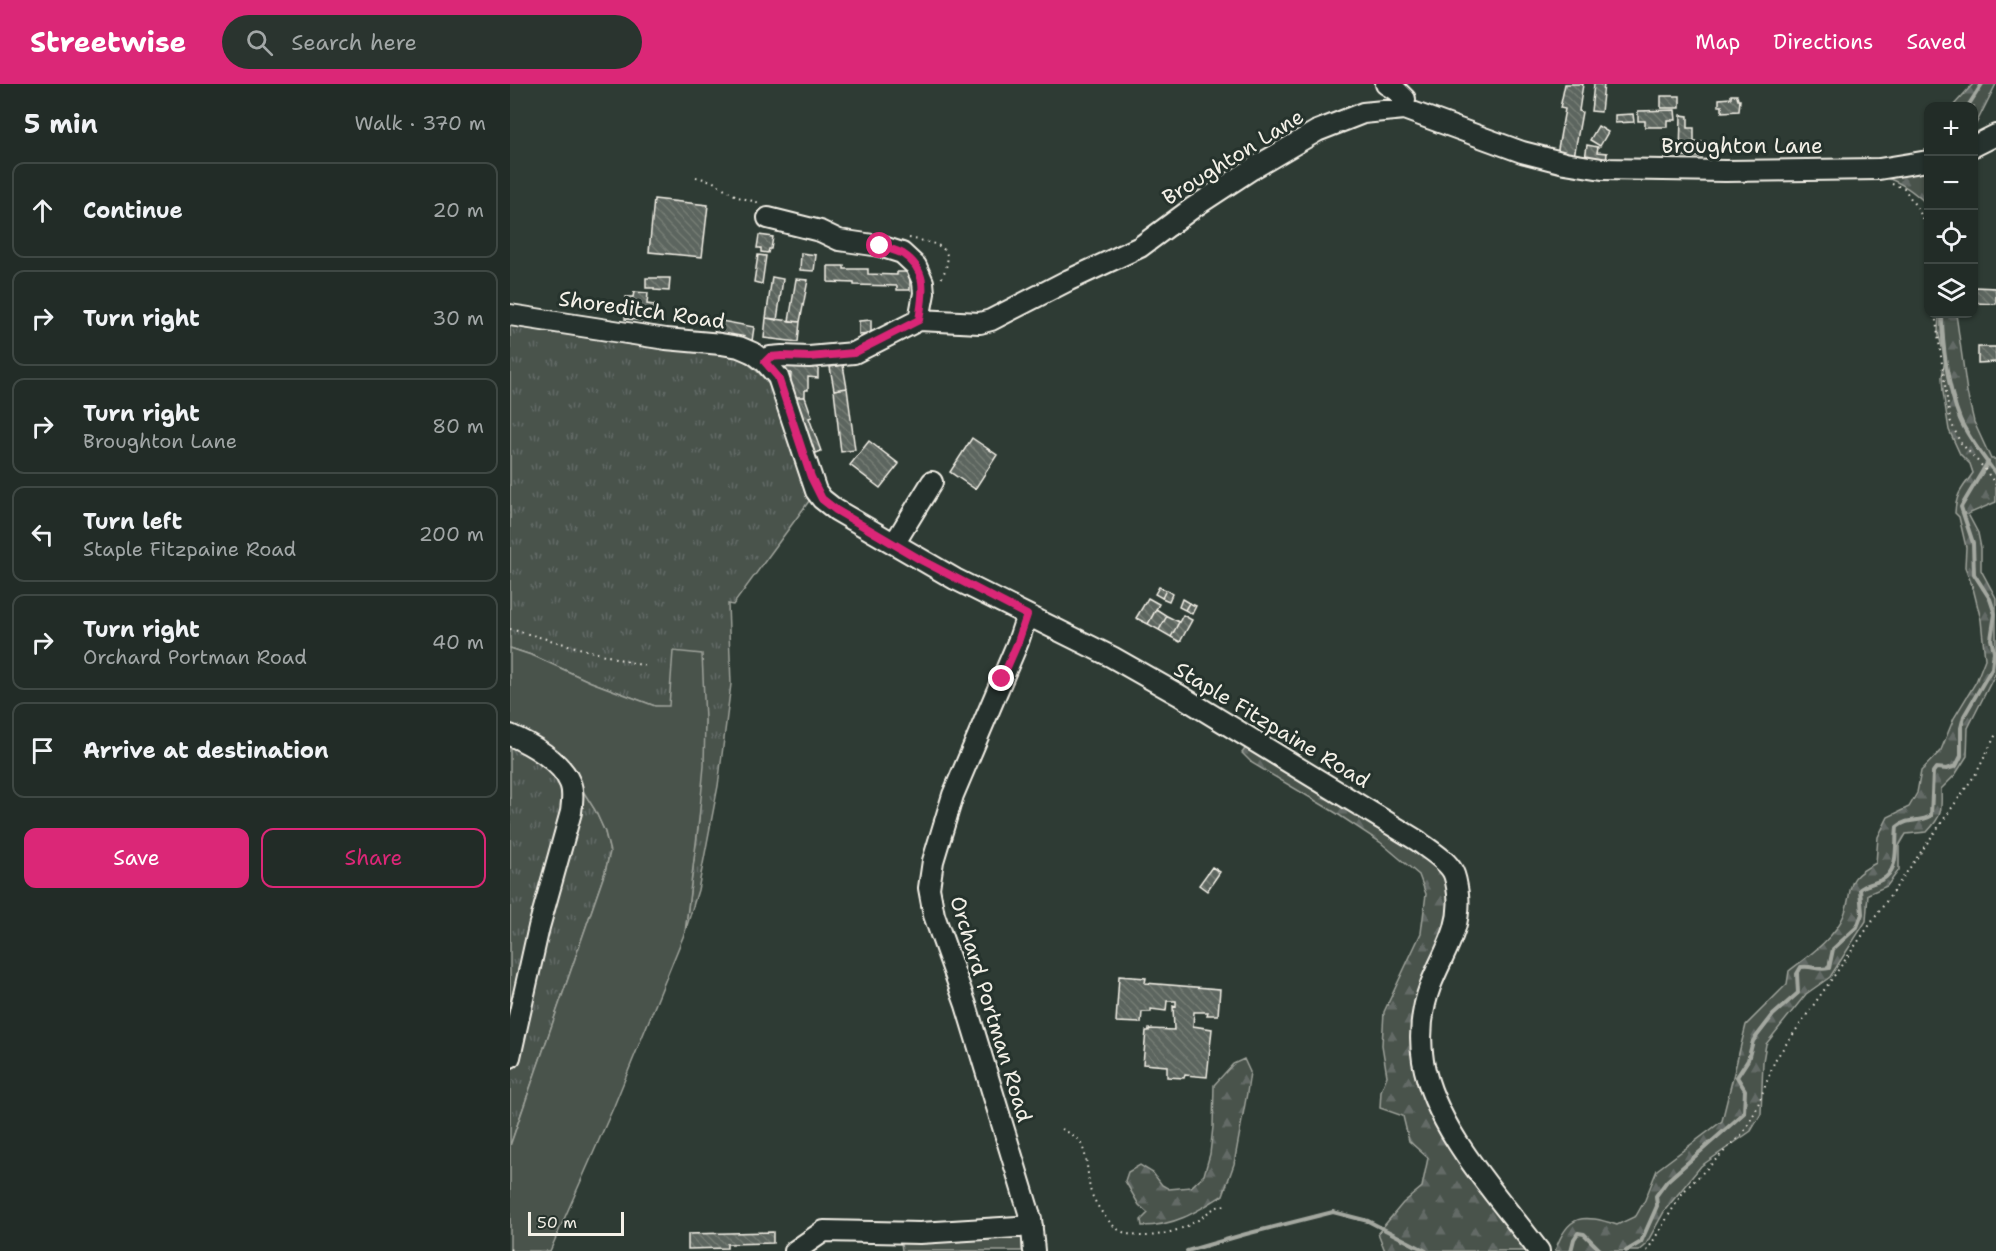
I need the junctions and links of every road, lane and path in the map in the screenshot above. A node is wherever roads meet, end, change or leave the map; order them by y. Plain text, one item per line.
1 (1386, 84) edge
2 (1404, 109) junction
3 (1996, 135) edge
4 (1978, 144) edge
5 (1924, 162) edge
6 (1879, 169) junction
7 (768, 218) dead end
8 (1924, 220) edge
9 (510, 315) edge
10 (1936, 318) edge
11 (919, 320) junction
12 (765, 362) junction
13 (932, 482) dead end
14 (1996, 485) edge
15 (894, 544) junction
16 (1027, 615) junction
17 (510, 629) edge
18 (648, 667) dead end
19 (1996, 734) edge
20 (510, 735) edge
21 (510, 1057) edge
22 (1062, 1129) dead end
23 (1226, 1205) dead end
24 (1032, 1226) junction
25 (795, 1251) edge
26 (1034, 1251) edge
27 (1539, 1251) edge
28 (1647, 1251) edge

1 - 2 street
2 - 6 street, Broughton Lane
2 - 11 street, Broughton Lane
3 - 4 street
5 - 6 street, Broughton Lane
6 - 8 path
7 - 11 street
9 - 12 street, Shoreditch Road
10 - 14 path
11 - 12 street, Broughton Lane
12 - 15 street, Staple Fitzpaine Road
13 - 15 street
15 - 16 street, Staple Fitzpaine Road
16 - 24 street, Orchard Portman Road
16 - 27 street, Staple Fitzpaine Road
17 - 18 path
19 - 28 path
20 - 21 street
22 - 23 path
24 - 25 street
24 - 26 street, Orchard Portman Road

